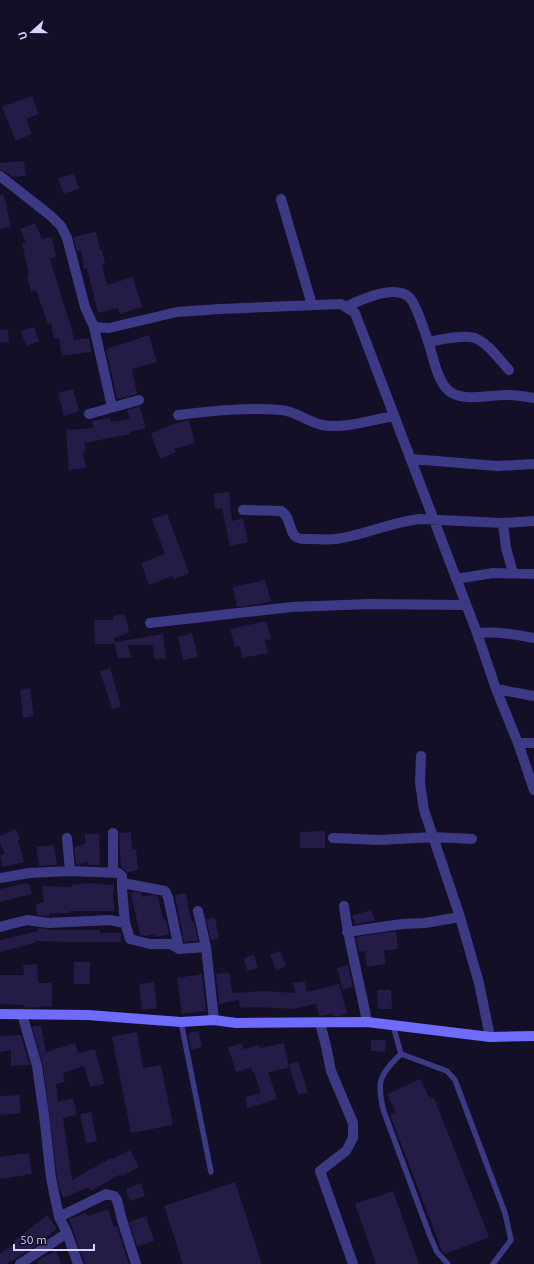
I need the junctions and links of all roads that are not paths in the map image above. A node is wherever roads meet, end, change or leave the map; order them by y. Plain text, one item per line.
1 (0, 176) edge
2 (281, 199) dead end
3 (312, 305) junction
4 (346, 307) junction
5 (94, 327) junction
6 (428, 342) junction
7 (509, 370) dead end
8 (534, 398) edge
9 (139, 400) dead end
10 (112, 407) junction
11 (89, 414) dead end
12 (178, 415) dead end
13 (394, 416) junction
14 (412, 459) junction
15 (534, 464) edge
16 (243, 510) dead end
17 (433, 520) junction
18 (534, 521) edge
19 (503, 523) junction
20 (513, 573) junction
21 (534, 574) edge
22 (456, 579) junction
23 (466, 605) junction
24 (150, 623) dead end
25 (477, 633) junction
26 (534, 638) edge
27 (496, 689) junction
28 (534, 696) edge
29 (518, 743) junction
30 (534, 743) edge
31 (421, 756) dead end
32 (534, 790) edge
33 (112, 833) dead end
34 (434, 837) junction
35 (67, 838) dead end
36 (333, 838) dead end
37 (472, 839) dead end
38 (70, 871) junction
39 (113, 872) junction
40 (0, 877) edge
41 (122, 883) junction
42 (344, 906) dead end
43 (198, 911) dead end
44 (460, 917) junction
45 (125, 923) junction
46 (0, 927) edge
47 (347, 932) junction
48 (206, 947) junction
49 (179, 949) junction
50 (0, 1014) edge
51 (22, 1014) junction
52 (214, 1020) junction
53 (181, 1022) junction
54 (367, 1022) junction
55 (320, 1023) junction
56 (393, 1024) junction
57 (534, 1036) edge
58 (490, 1037) junction
59 (401, 1054) junction
60 (211, 1172) dead end
61 (59, 1217) junction
62 (67, 1232) junction
63 (20, 1264) edge
64 (78, 1264) edge
65 (136, 1264) edge
66 (353, 1264) edge
67 (448, 1264) edge
68 (493, 1264) edge

1 - 5 street
2 - 3 street
3 - 4 street
3 - 5 street
4 - 6 street
4 - 13 street
5 - 10 street
6 - 7 street
6 - 8 street
9 - 10 street
10 - 11 street
12 - 13 street
13 - 14 street
14 - 15 street
14 - 17 street
16 - 17 street
17 - 19 street
17 - 22 street
18 - 19 street
19 - 20 street
20 - 21 street
20 - 22 street
22 - 23 street
23 - 24 street
23 - 25 street
25 - 26 street
25 - 27 street
27 - 28 street
27 - 29 street
29 - 30 street
29 - 32 street
31 - 34 street
33 - 39 street
34 - 36 street
34 - 37 street
34 - 44 street
35 - 38 street
38 - 39 street
38 - 40 street
39 - 41 street
41 - 45 street
41 - 49 street
42 - 47 street
43 - 48 street
44 - 47 street
44 - 58 street
45 - 46 street
45 - 49 street
47 - 54 street
48 - 49 street
48 - 52 street
50 - 51 street
51 - 53 street
51 - 61 street
52 - 53 street
52 - 55 street
53 - 60 lane
54 - 55 street
54 - 56 street
55 - 66 street
56 - 58 street
56 - 59 lane
57 - 58 street
59 - 67 lane
59 - 68 lane
61 - 62 street
61 - 65 street
62 - 63 street
62 - 64 street

